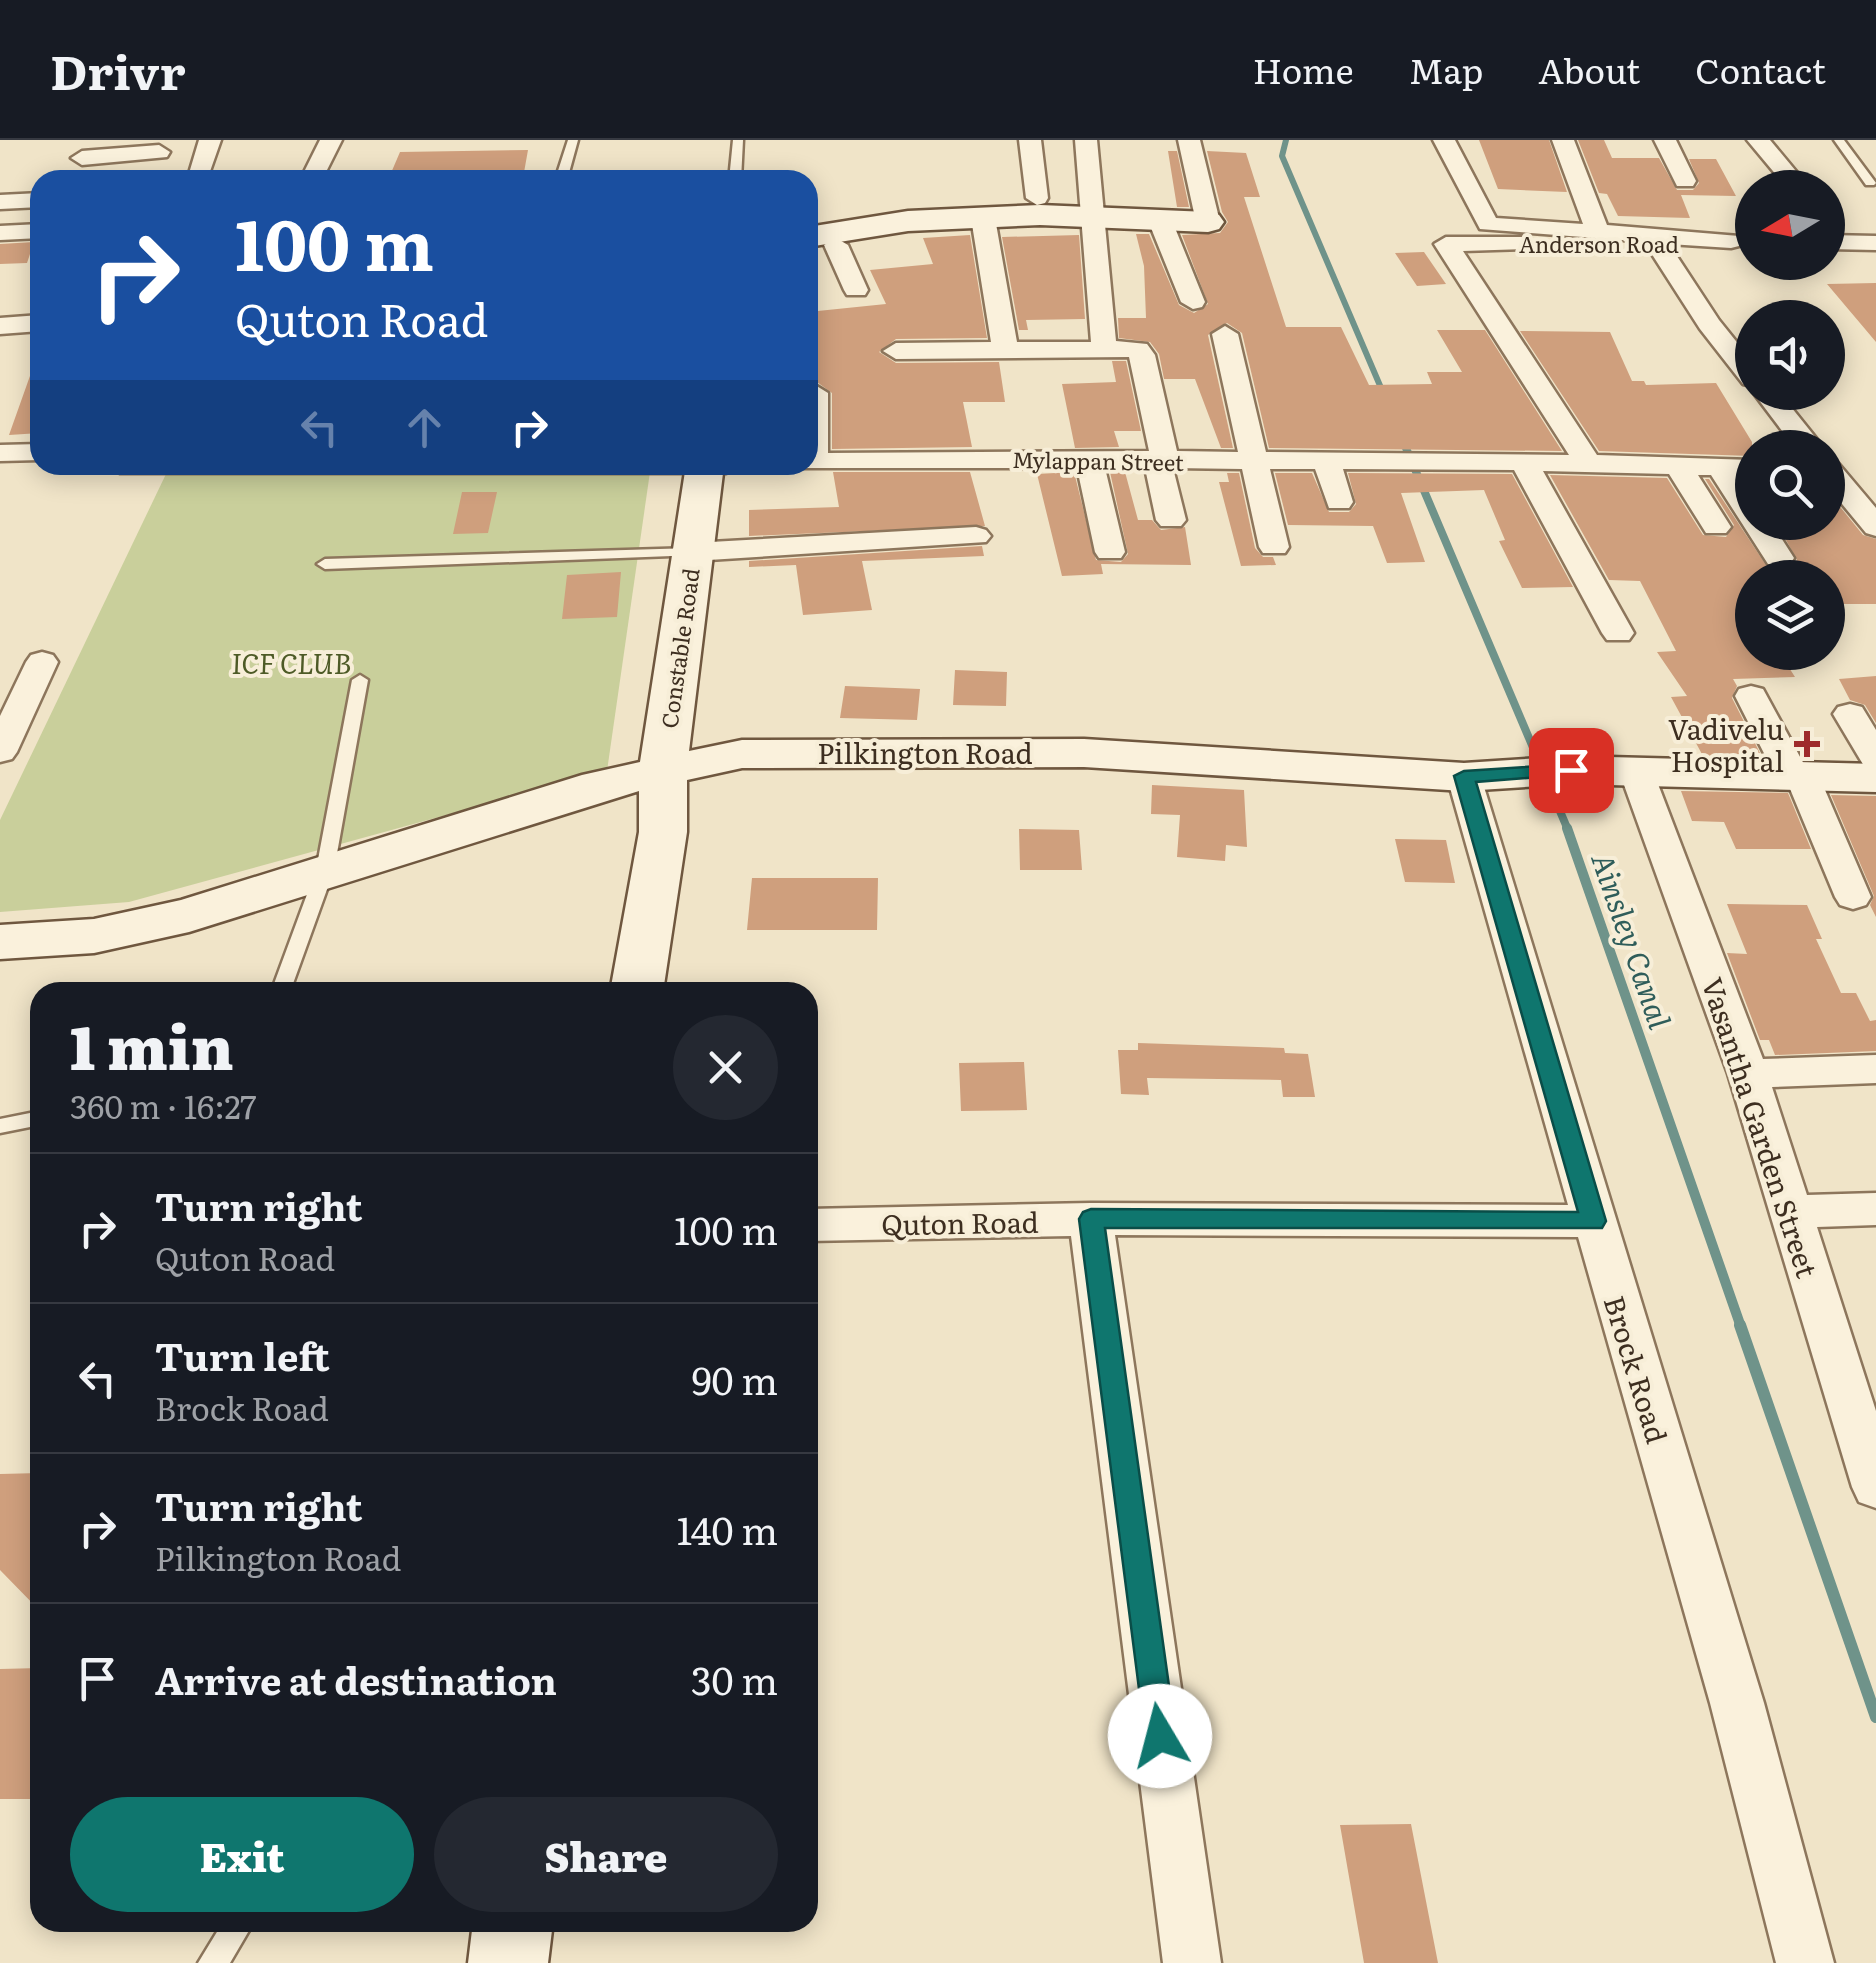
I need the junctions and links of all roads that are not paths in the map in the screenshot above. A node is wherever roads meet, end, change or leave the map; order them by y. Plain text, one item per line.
1 (210, 140) edge
2 (330, 140) edge
3 (572, 140) edge
4 (738, 140) edge
5 (1030, 140) edge
6 (1086, 140) edge
7 (1189, 140) edge
8 (1444, 140) edge
9 (1563, 140) edge
10 (1665, 140) edge
11 (1758, 140) edge
12 (1838, 140) edge
13 (160, 153) edge
14 (84, 159) edge
15 (201, 170) edge
16 (315, 170) edge
17 (564, 170) edge
18 (735, 170) edge
19 (1784, 170) edge
20 (1684, 181) dead end
21 (1870, 183) dead end
22 (1037, 198) dead end
23 (30, 200) edge
24 (0, 202) edge
25 (1092, 216) junction
26 (983, 218) junction
27 (1159, 218) junction
28 (1208, 222) joint
29 (30, 232) edge
30 (0, 233) edge
31 (1598, 233) junction
32 (819, 241) edge
33 (1735, 241) edge
34 (1735, 241) edge
35 (1845, 242) edge
36 (1876, 243) edge
37 (1658, 245) junction
38 (856, 290) dead end
39 (1193, 302) dead end
40 (1735, 323) edge
41 (30, 324) edge
42 (1708, 324) junction
43 (0, 326) edge
44 (1225, 334) dead end
45 (1104, 348) junction
46 (896, 351) dead end
47 (1006, 352) junction
48 (1735, 357) edge
49 (1779, 410) edge
50 (1796, 430) edge
51 (30, 452) edge
52 (0, 454) edge
53 (1089, 460) junction
54 (1161, 461) junction
55 (818, 462) edge
56 (1256, 462) junction
57 (1524, 462) junction
58 (1327, 463) junction
59 (1588, 463) junction
60 (1679, 467) junction
61 (1720, 468) junction
62 (1735, 468) edge
63 (703, 475) edge
64 (1845, 490) edge
65 (1735, 491) edge
66 (1339, 502) dead end
67 (1171, 520) dead end
68 (1716, 527) dead end
69 (1876, 527) edge
70 (976, 536) dead end
71 (1768, 540) edge
72 (1274, 547) dead end
73 (692, 552) junction
74 (1110, 552) dead end
75 (1780, 558) dead end
76 (325, 564) dead end
77 (1618, 633) dead end
78 (42, 662) dead end
79 (360, 680) dead end
80 (1751, 696) dead end
81 (1850, 714) dead end
82 (0, 752) edge
83 (1876, 759) edge
84 (663, 768) junction
85 (1636, 771) junction
86 (1464, 776) junction
87 (1797, 776) junction
88 (1876, 778) edge
89 (599, 785) junction
90 (663, 832) junction
91 (325, 870) junction
92 (1854, 897) dead end
93 (0, 942) edge
94 (284, 982) edge
95 (639, 982) edge
96 (1876, 1069) edge
97 (1748, 1074) junction
98 (30, 1120) edge
99 (0, 1126) edge
100 (1876, 1209) edge
101 (1790, 1212) junction
102 (1091, 1219) junction
103 (1593, 1221) junction
104 (818, 1225) edge
105 (1863, 1405) edge
106 (1876, 1487) edge
107 (233, 1932) edge
108 (512, 1932) edge
109 (213, 1963) edge
110 (508, 1963) edge
111 (1192, 1963) edge
112 (1805, 1963) edge

1 - 15 street
2 - 16 street
3 - 17 lane
4 - 18 lane
5 - 22 street
6 - 25 street
7 - 28 street
8 - 31 street
9 - 31 street
10 - 20 street
11 - 19 street
12 - 21 lane
13 - 14 street
23 - 24 street
25 - 26 street
25 - 27 street
25 - 45 street
26 - 32 street
26 - 47 street
27 - 28 street
27 - 39 street
29 - 30 street
31 - 33 street
32 - 38 street
34 - 37 street, Anderson Road
35 - 36 street
37 - 42 street
37 - 59 street, Anderson Road
40 - 42 street
41 - 43 street
42 - 48 street
44 - 56 street
45 - 47 street
45 - 54 street
46 - 47 street
49 - 50 street
51 - 52 street
53 - 54 street, Mylappan Street
53 - 55 street, Mylappan Street
53 - 74 street
54 - 56 street, Mylappan Street
54 - 67 street
56 - 58 street, Mylappan Street
56 - 72 street
57 - 58 street, Mylappan Street
57 - 59 street, Mylappan Street
57 - 77 street
58 - 66 street
59 - 60 street, Mylappan Street
60 - 61 street, Mylappan Street
60 - 68 street
61 - 62 street, Mylappan Street
61 - 65 street
63 - 73 street, Constable Road
64 - 69 street
70 - 73 street
71 - 75 street
73 - 76 lane
73 - 84 street, Constable Road
78 - 82 street
79 - 91 lane
80 - 87 street
81 - 83 street
84 - 86 street, Pilkington Road
84 - 89 street, Pilkington Road
84 - 90 street, Constable Road
85 - 86 street, Pilkington Road
85 - 87 street, Pilkington Road
85 - 97 street, Vasantha Garden Street
86 - 103 street, Brock Road
87 - 88 street, Pilkington Road
87 - 92 street
89 - 90 street
89 - 91 street, Pilkington Road
90 - 95 street, Constable Road
91 - 93 street, Pilkington Road
91 - 94 lane
96 - 97 street
97 - 101 street, Vasantha Garden Street
98 - 99 lane
100 - 101 street
101 - 105 street, Vasantha Garden Street
102 - 103 street, Quton Road
102 - 104 street, Quton Road
102 - 111 street
103 - 112 street, Brock Road
105 - 106 street, Vasantha Garden Street
107 - 109 lane
108 - 110 street

